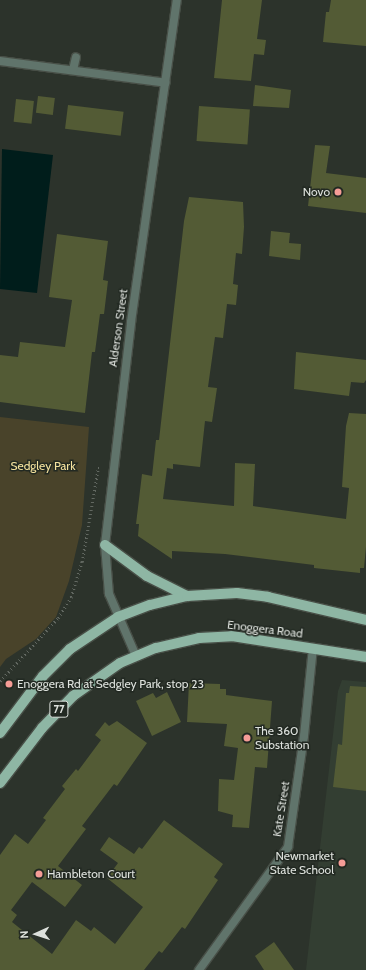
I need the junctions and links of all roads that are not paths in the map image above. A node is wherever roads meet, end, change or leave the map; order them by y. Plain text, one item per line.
1 (177, 0) edge
2 (76, 57) dead end
3 (0, 61) edge
4 (73, 70) junction
5 (166, 83) junction
6 (105, 545) junction
7 (186, 596) junction
8 (118, 618) junction
9 (366, 620) edge
10 (313, 648) junction
11 (136, 656) junction
12 (366, 657) edge
13 (0, 733) edge
14 (0, 783) edge
15 (199, 970) edge

1 - 5 street, Alderson Street
2 - 4 street
3 - 4 street
4 - 5 street
5 - 6 street, Alderson Street
6 - 7 main road
6 - 8 street, Alderson Street
7 - 8 main road
7 - 9 main road
8 - 11 street, Alderson Street
8 - 13 main road
10 - 11 main road, Enoggera Road / 77
10 - 12 main road, Enoggera Road / 77
10 - 15 street, Kate Street
11 - 14 main road, Enoggera Road / 77

